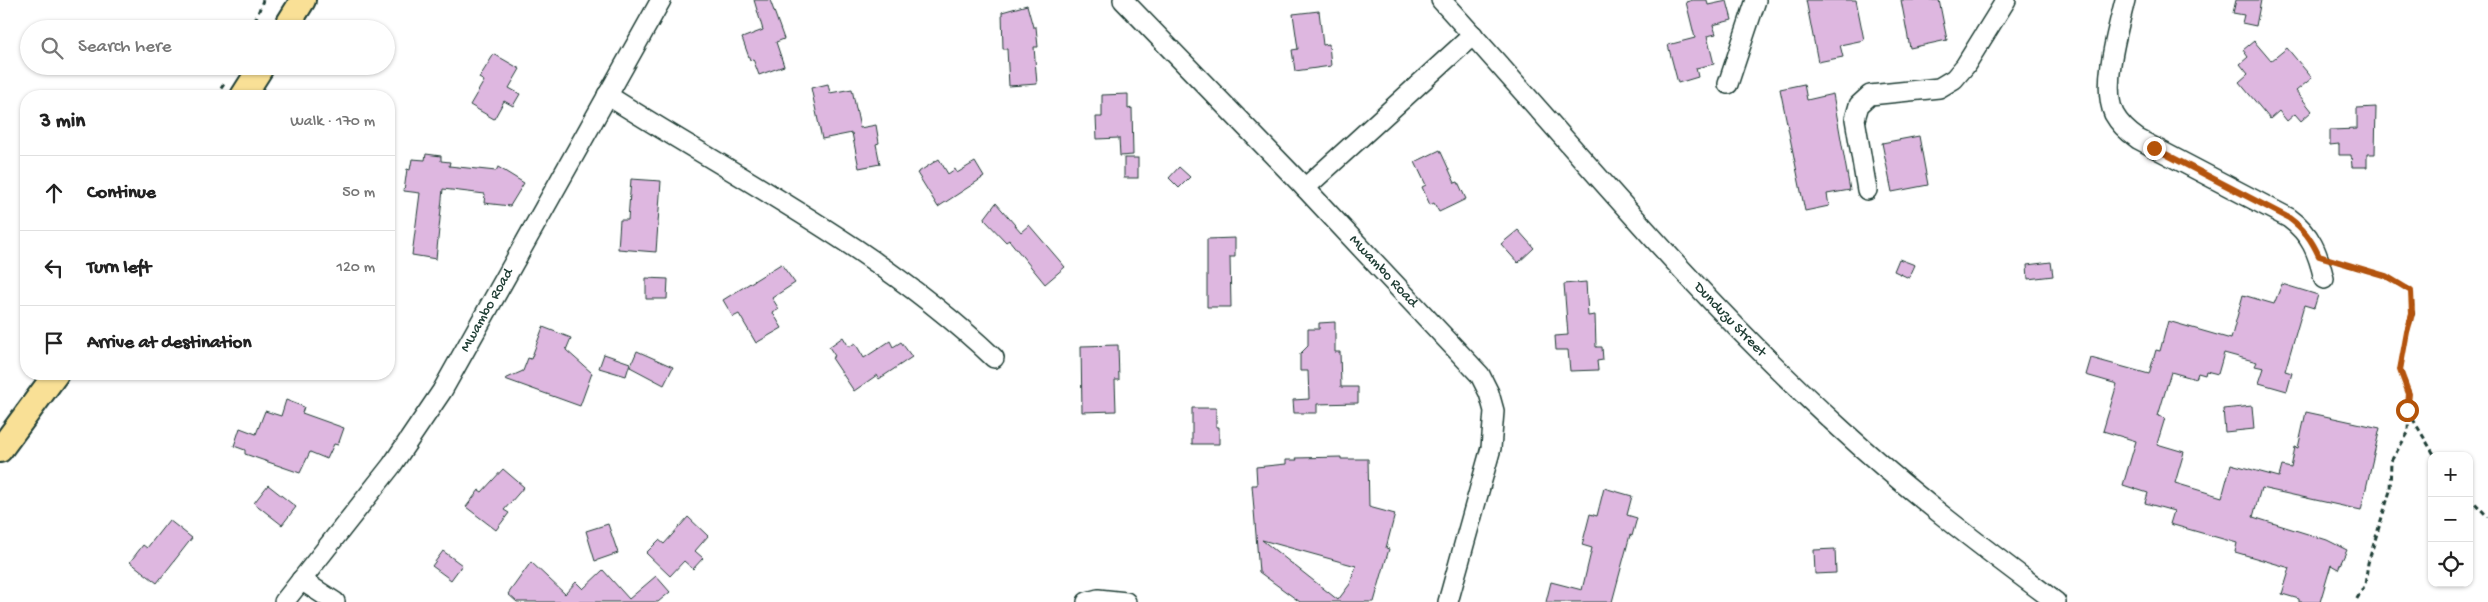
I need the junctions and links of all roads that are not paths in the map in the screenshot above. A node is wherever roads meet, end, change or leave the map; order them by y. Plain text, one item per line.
1 (303, 0) edge
2 (661, 0) edge
3 (1123, 0) edge
4 (1441, 0) edge
5 (1756, 0) edge
6 (2006, 0) edge
7 (2120, 1) edge
8 (291, 20) edge
9 (1473, 35) junction
10 (256, 75) edge
11 (1728, 84) dead end
12 (247, 90) edge
13 (607, 95) junction
14 (1305, 188) junction
15 (1867, 190) dead end
16 (2324, 279) dead end
17 (994, 358) dead end
18 (52, 380) edge
19 (0, 450) edge
20 (301, 580) junction
21 (284, 602) edge
22 (335, 602) edge
23 (1087, 602) edge
24 (1126, 602) edge
25 (1448, 602) edge
26 (2056, 602) edge

1 - 8 main road
2 - 13 street, Mwambo Road
3 - 14 street, Mwambo Road
4 - 9 street, Dunduzu Street
5 - 11 street
6 - 15 street
7 - 16 street
9 - 14 street
9 - 26 street, Dunduzu Street
10 - 12 main road
13 - 17 street
13 - 20 street, Mwambo Road
14 - 25 street, Mwambo Road
18 - 19 main road
20 - 21 street, Mwambo Road
20 - 22 street
23 - 24 street

